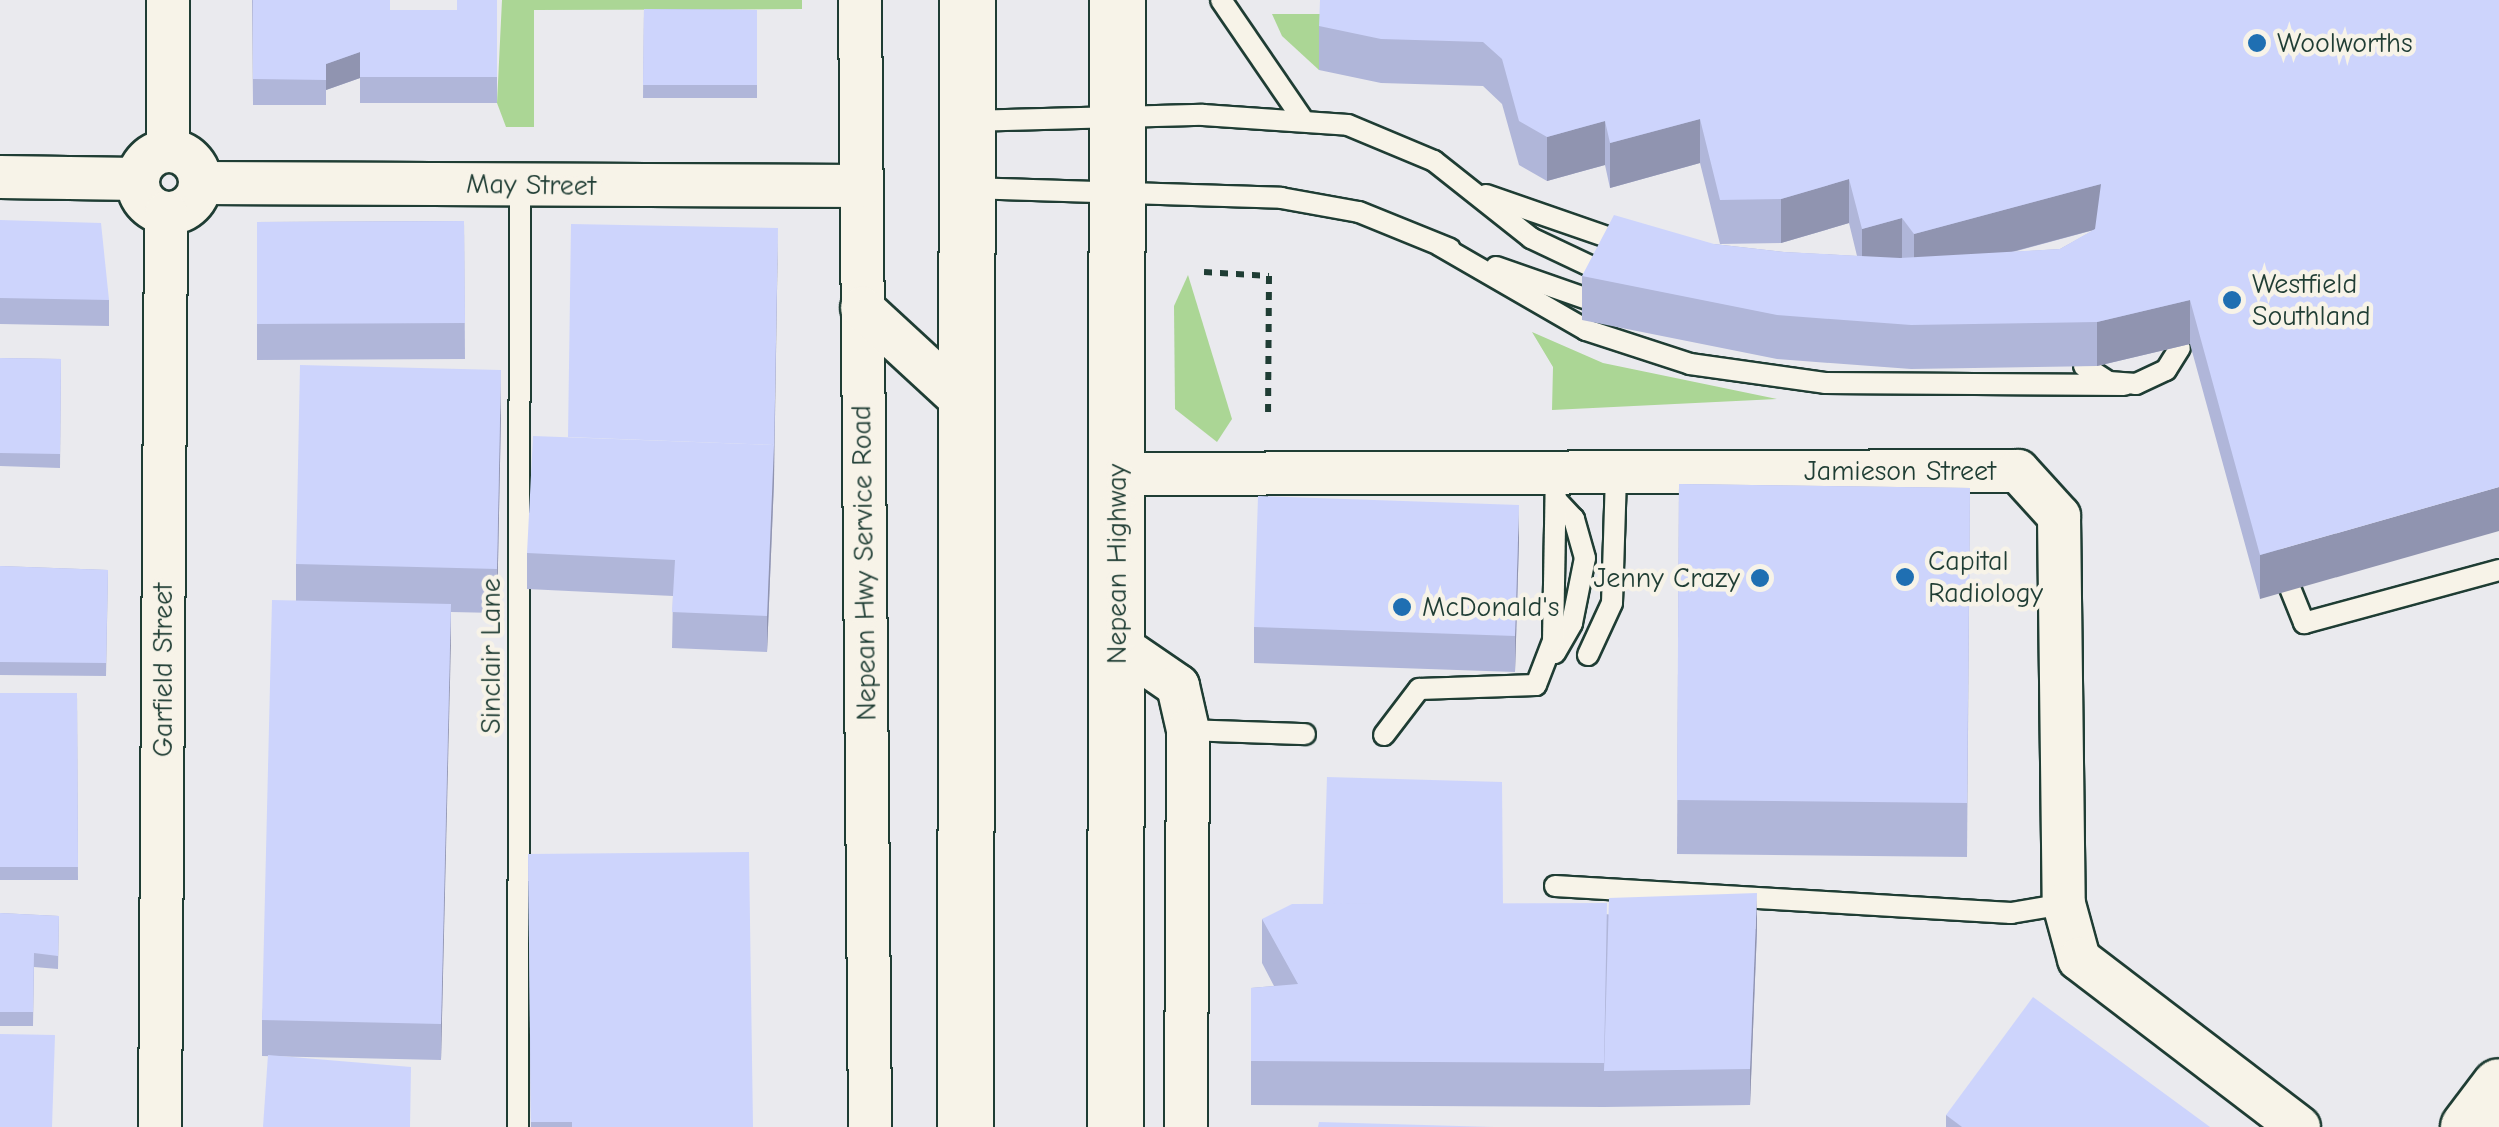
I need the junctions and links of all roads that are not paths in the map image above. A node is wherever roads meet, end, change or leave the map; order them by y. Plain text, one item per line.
1 (168, 0) edge
2 (967, 0) edge
3 (1117, 0) edge
4 (1221, 0) edge
5 (871, 4) edge
6 (1301, 117) junction
7 (1118, 120) junction
8 (966, 122) junction
9 (153, 165) junction
10 (0, 177) edge
11 (200, 183) junction
12 (520, 185) junction
13 (860, 186) junction
14 (966, 188) junction
15 (1117, 193) junction
16 (1486, 195) junction
17 (166, 213) junction
18 (1439, 245) junction
19 (1648, 249) edge
20 (1607, 274) edge
21 (1593, 301) edge
22 (862, 308) junction
23 (2180, 348) dead end
24 (2084, 366) edge
25 (2124, 385) junction
26 (966, 404) junction
27 (1117, 474) junction
28 (1616, 474) junction
29 (1556, 488) junction
30 (2499, 570) edge
31 (2290, 588) edge
32 (1117, 644) junction
33 (1588, 655) dead end
34 (1548, 667) junction
35 (1188, 730) junction
36 (1305, 734) dead end
37 (1384, 735) dead end
38 (1556, 886) dead end
39 (2064, 904) junction
40 (2499, 1086) edge
41 (160, 1127) edge
42 (518, 1127) edge
43 (870, 1127) edge
44 (965, 1127) edge
45 (1115, 1127) edge
46 (1186, 1127) edge
47 (2299, 1127) edge
48 (2468, 1127) edge

1 - 9 street
2 - 8 main road
3 - 7 main road, Nepean Highway
4 - 6 lane
5 - 13 street, Nepean Hwy Service Road
6 - 7 lane
6 - 16 lane
7 - 8 lane
7 - 15 main road, Nepean Highway
8 - 14 main road
9 - 10 street
9 - 11 street
9 - 17 street
11 - 12 street, May Street
11 - 17 street
12 - 13 street, May Street
12 - 42 lane, Sinclair Lane
13 - 22 street, Nepean Hwy Service Road
14 - 15 lane
14 - 26 main road
15 - 18 lane
15 - 27 main road, Nepean Highway
16 - 19 lane
16 - 20 lane
17 - 41 street, Garfield Street
18 - 21 lane
18 - 25 lane
22 - 26 street
22 - 43 street, Nepean Hwy Service Road
23 - 25 lane
24 - 25 lane
26 - 44 main road
27 - 29 street, Jamieson Street
27 - 32 main road, Nepean Highway
28 - 29 street, Jamieson Street
28 - 33 lane
28 - 39 street, Jamieson Street
29 - 34 lane
29 - 34 lane
30 - 31 lane
32 - 35 street
32 - 45 main road, Nepean Highway
34 - 37 lane
35 - 36 lane
35 - 46 street
38 - 39 lane
39 - 47 street, Jamieson Street
40 - 48 main road

